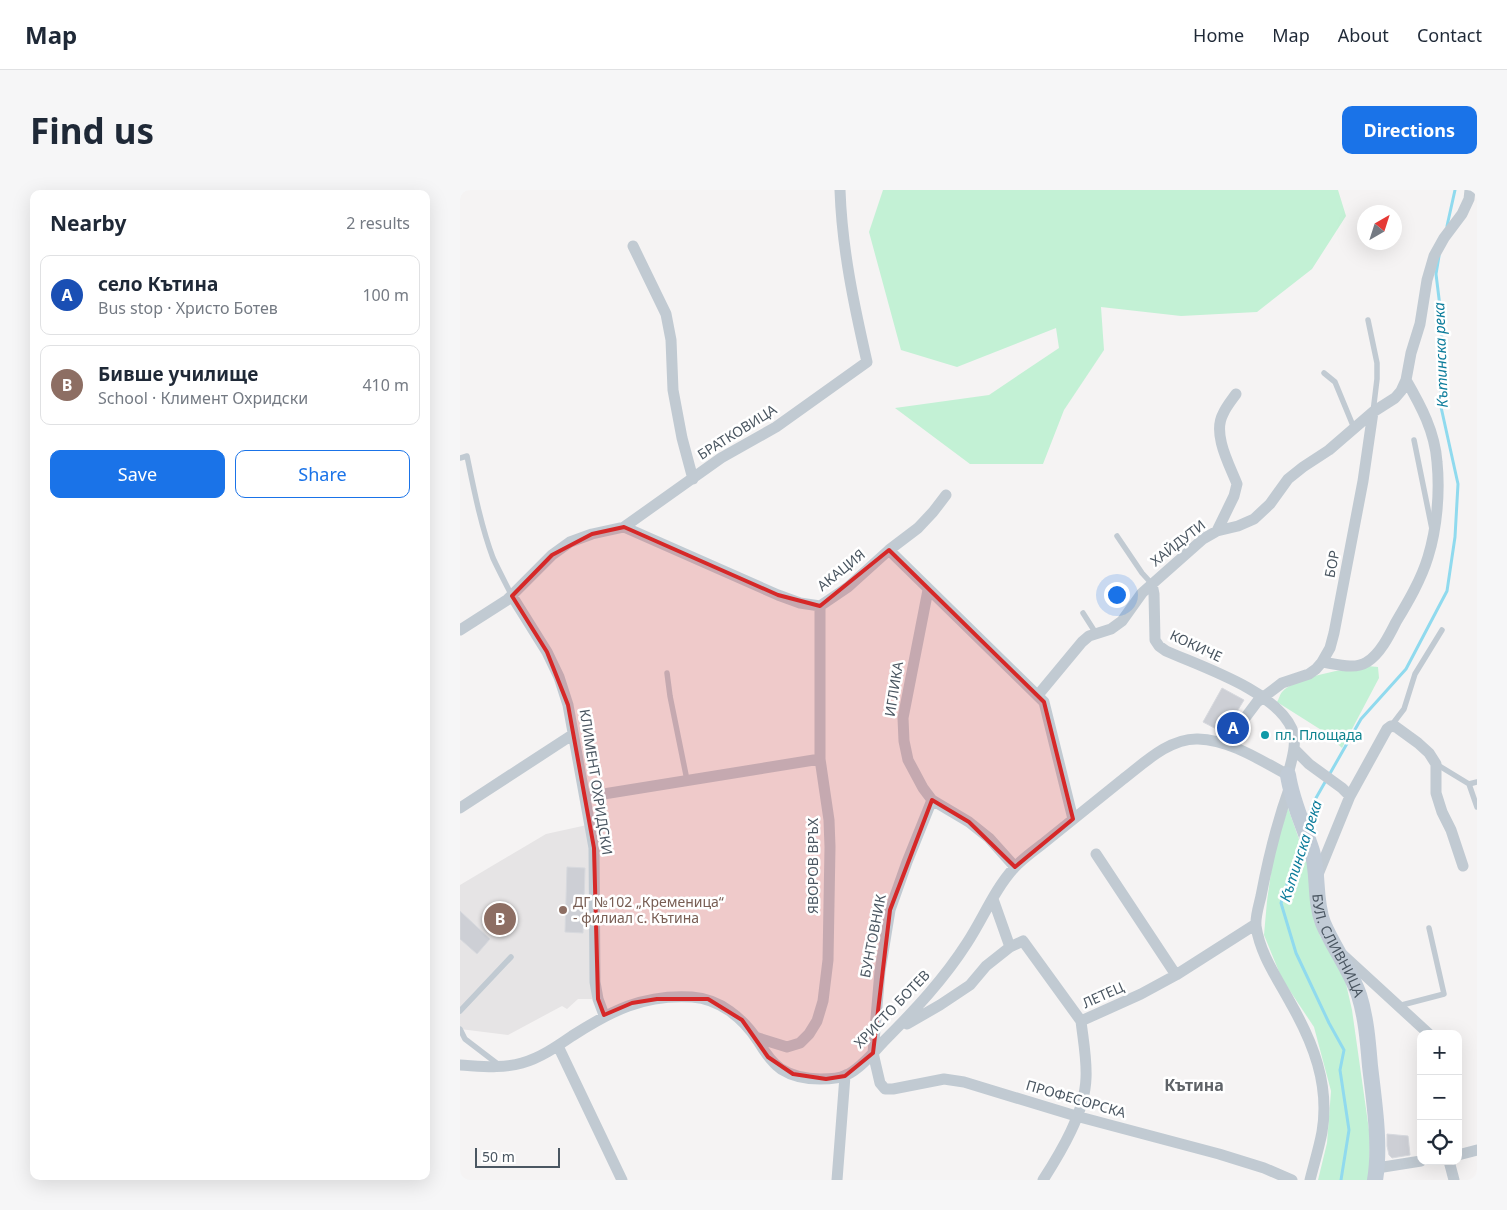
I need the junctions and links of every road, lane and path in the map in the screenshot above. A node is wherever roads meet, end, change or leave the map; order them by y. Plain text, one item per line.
1 (840, 190) edge
2 (1470, 190) edge
3 (633, 246) dead end
4 (1368, 320) dead end
5 (1324, 373) dead end
6 (1406, 380) junction
7 (1236, 394) dead end
8 (1373, 412) junction
9 (1354, 428) junction
10 (1414, 440) dead end
11 (460, 458) edge
12 (693, 479) junction
13 (946, 495) dead end
14 (624, 527) junction
15 (1217, 531) junction
16 (1117, 536) dead end
17 (1433, 536) junction
18 (889, 550) junction
19 (1152, 584) junction
20 (928, 590) junction
21 (512, 596) junction
22 (820, 606) junction
23 (1082, 613) dead end
24 (460, 630) edge
25 (1442, 630) dead end
26 (1097, 635) junction
27 (1322, 662) junction
28 (666, 673) dead end
29 (1038, 694) junction
30 (1268, 694) junction
31 (1391, 726) junction
32 (572, 735) junction
33 (1234, 747) junction
34 (1294, 749) junction
35 (820, 759) junction
36 (1436, 764) junction
37 (687, 780) junction
38 (1477, 782) edge
39 (1469, 784) junction
40 (1290, 787) junction
41 (1346, 792) junction
42 (585, 797) junction
43 (932, 800) junction
44 (1477, 807) edge
45 (460, 808) edge
46 (1073, 819) junction
47 (1096, 854) dead end
48 (1463, 866) dead end
49 (1015, 867) junction
50 (1316, 879) junction
51 (993, 899) junction
52 (1256, 924) junction
53 (1429, 928) dead end
54 (1010, 947) junction
55 (1338, 950) junction
56 (511, 957) dead end
57 (1176, 975) junction
58 (1398, 1006) junction
59 (460, 1011) edge
60 (604, 1015) junction
61 (1081, 1020) junction
62 (460, 1029) edge
63 (897, 1029) junction
64 (1425, 1030) edge
65 (755, 1037) junction
66 (558, 1046) junction
67 (873, 1053) junction
68 (460, 1065) edge
69 (500, 1066) junction
70 (846, 1076) junction
71 (1076, 1116) junction
72 (1477, 1150) edge
73 (1462, 1154) edge
74 (1417, 1162) edge
75 (1450, 1165) edge
76 (1376, 1174) edge
77 (622, 1180) edge
78 (837, 1180) edge
79 (1043, 1180) edge
80 (1292, 1180) edge
81 (1310, 1180) edge
82 (1454, 1180) edge

1 - 12 street, БРАТКОВИЦА
2 - 6 street
3 - 12 street
4 - 8 lane
5 - 9 lane
6 - 8 street, ХАЙДУТИ
6 - 17 street
7 - 15 street
8 - 9 street, ХАЙДУТИ
8 - 27 street, БОР
9 - 15 street, ХАЙДУТИ
10 - 17 lane
11 - 21 lane
12 - 14 street, БРАТКОВИЦА
13 - 18 street, АКАЦИЯ
14 - 21 street
14 - 22 street, АКАЦИЯ
15 - 19 street, ХАЙДУТИ
16 - 19 lane
17 - 27 street
18 - 20 street
18 - 22 street, АКАЦИЯ
19 - 26 street, ХАЙДУТИ
19 - 30 street, КОКИЧЕ
20 - 29 street
20 - 43 street, ИГЛИКА
21 - 24 street
21 - 32 street, КЛИМЕНТ ОХРИДСКИ
22 - 35 street, ЯВОРОВ ВРЪХ
23 - 26 lane
25 - 31 lane
26 - 29 street, ХАЙДУТИ
27 - 30 street, БОР
28 - 37 lane
29 - 46 street
30 - 33 street
30 - 34 street
31 - 36 street
31 - 41 street, БУЛ. СЛИВНИЦА
32 - 42 street, КЛИМЕНТ ОХРИДСКИ
32 - 45 street
33 - 40 street, ХРИСТО БОТЕВ
33 - 46 street, ХРИСТО БОТЕВ
34 - 40 street
34 - 41 street
35 - 37 street
35 - 65 street, ЯВОРОВ ВРЪХ
36 - 39 lane
36 - 48 street
37 - 42 street
38 - 39 lane
39 - 44 lane
40 - 50 street
40 - 52 street
41 - 50 street, БУЛ. СЛИВНИЦА
42 - 60 street, КЛИМЕНТ ОХРИДСКИ
43 - 49 street, ИГЛИКА
43 - 67 street, БУНТОВНИК
46 - 49 street, ХРИСТО БОТЕВ
47 - 57 street
49 - 51 street, ХРИСТО БОТЕВ
50 - 55 street, БУЛ. СЛИВНИЦА
51 - 54 street
51 - 63 street, ХРИСТО БОТЕВ
52 - 57 street, ЛЕТЕЦ
52 - 81 street
53 - 58 lane
54 - 61 street
54 - 63 street
55 - 58 street
55 - 76 street, БУЛ. СЛИВНИЦА
56 - 59 lane
57 - 61 street, ЛЕТЕЦ
58 - 64 street
60 - 65 street
60 - 66 street
61 - 71 street, ЛЕТЕЦ
62 - 69 lane
63 - 67 street, ХРИСТО БОТЕВ
65 - 70 street
66 - 69 street
66 - 77 street
67 - 70 street, ХРИСТО БОТЕВ
67 - 71 street, ПРОФЕСОРСКА
68 - 69 street
70 - 78 street
71 - 79 street, ЛЕТЕЦ
71 - 80 street, ПРОФЕСОРСКА
72 - 73 street
74 - 76 street
75 - 82 street

